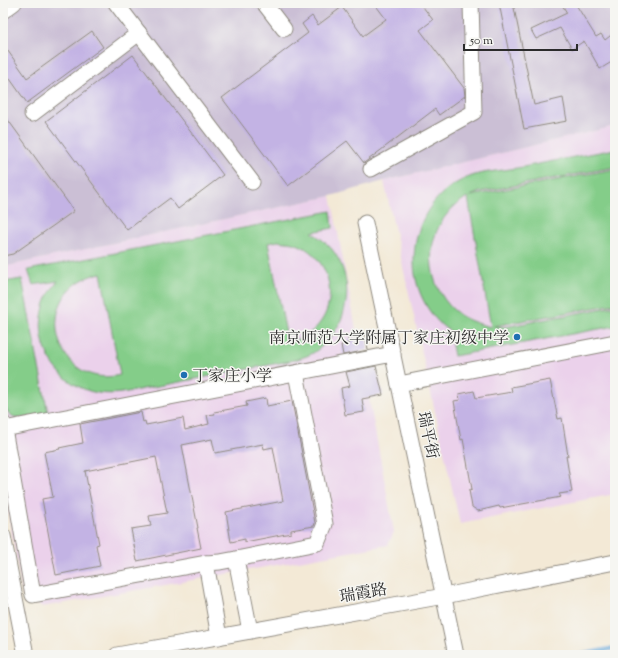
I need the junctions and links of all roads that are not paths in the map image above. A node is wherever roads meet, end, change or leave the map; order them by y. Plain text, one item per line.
1 (14, 3) edge
2 (116, 3) edge
3 (264, 3) edge
4 (471, 3) edge
5 (3, 11) edge
6 (284, 29) dead end
7 (139, 33) junction
8 (32, 114) dead end
9 (370, 168) dead end
10 (252, 182) dead end
11 (365, 222) dead end
12 (615, 342) edge
13 (393, 354) junction
14 (296, 372) junction
15 (399, 384) junction
16 (4, 426) edge
17 (3, 536) edge
18 (236, 559) junction
19 (615, 562) edge
20 (206, 563) junction
21 (444, 596) junction
22 (250, 631) junction
23 (219, 637) junction
24 (455, 648) edge
25 (26, 655) edge
26 (117, 655) edge

1 - 5 street
2 - 7 street
3 - 6 street
4 - 9 street
7 - 8 street
7 - 10 street
11 - 13 street, 瑞平街
12 - 15 street
13 - 14 street
13 - 15 street, 瑞平街
14 - 16 street
14 - 18 street
15 - 21 street, 瑞平街
16 - 20 street
17 - 25 street
18 - 20 street
18 - 22 street
19 - 21 street, 瑞霞路
20 - 23 street
21 - 22 street, 瑞霞路
21 - 24 street, 瑞平街
22 - 23 street, 瑞霞路
23 - 26 street, 瑞霞路

